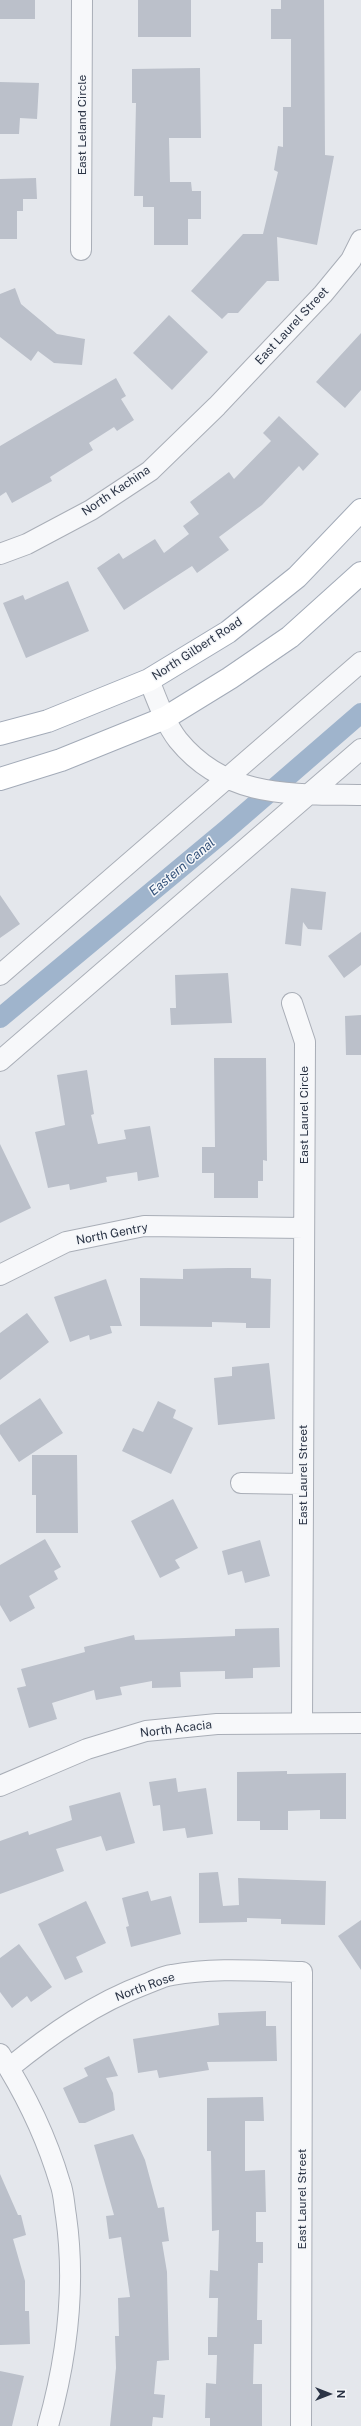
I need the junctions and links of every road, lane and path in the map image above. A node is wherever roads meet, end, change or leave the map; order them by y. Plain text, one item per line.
1 (82, 0) edge
2 (361, 240) edge
3 (81, 250) dead end
4 (217, 406) joint
5 (361, 510) edge
6 (0, 554) edge
7 (361, 574) edge
8 (361, 662) edge
9 (149, 680) junction
10 (165, 718) junction
11 (0, 734) edge
12 (361, 749) edge
13 (0, 779) edge
14 (229, 781) junction
15 (304, 793) junction
16 (361, 795) edge
17 (0, 975) edge
18 (292, 1003) dead end
19 (0, 1061) edge
20 (304, 1228) junction
21 (0, 1275) edge
22 (241, 1483) dead end
23 (302, 1484) junction
24 (302, 1722) junction
25 (361, 1723) edge
26 (0, 1786) edge
27 (302, 1972) joint
28 (4, 2061) edge
29 (48, 2426) edge
30 (301, 2426) edge

1 - 3 street, East Leland Circle
2 - 4 street, East Laurel Street
4 - 6 street, North Kachina
5 - 9 main road, North Gilbert Road
7 - 10 main road
8 - 14 street
9 - 10 street
9 - 11 main road, North Gilbert Road
10 - 13 main road
10 - 14 street
12 - 15 street
14 - 15 street
14 - 17 street
15 - 16 street
15 - 19 street
18 - 20 street, East Laurel Circle
20 - 21 street, North Gentry
20 - 23 street, East Laurel Street
22 - 23 street
23 - 24 street, East Laurel Street
24 - 25 street, North Acacia
24 - 26 street, North Acacia
27 - 28 street, North Rose
27 - 30 street, East Laurel Street
28 - 29 street

